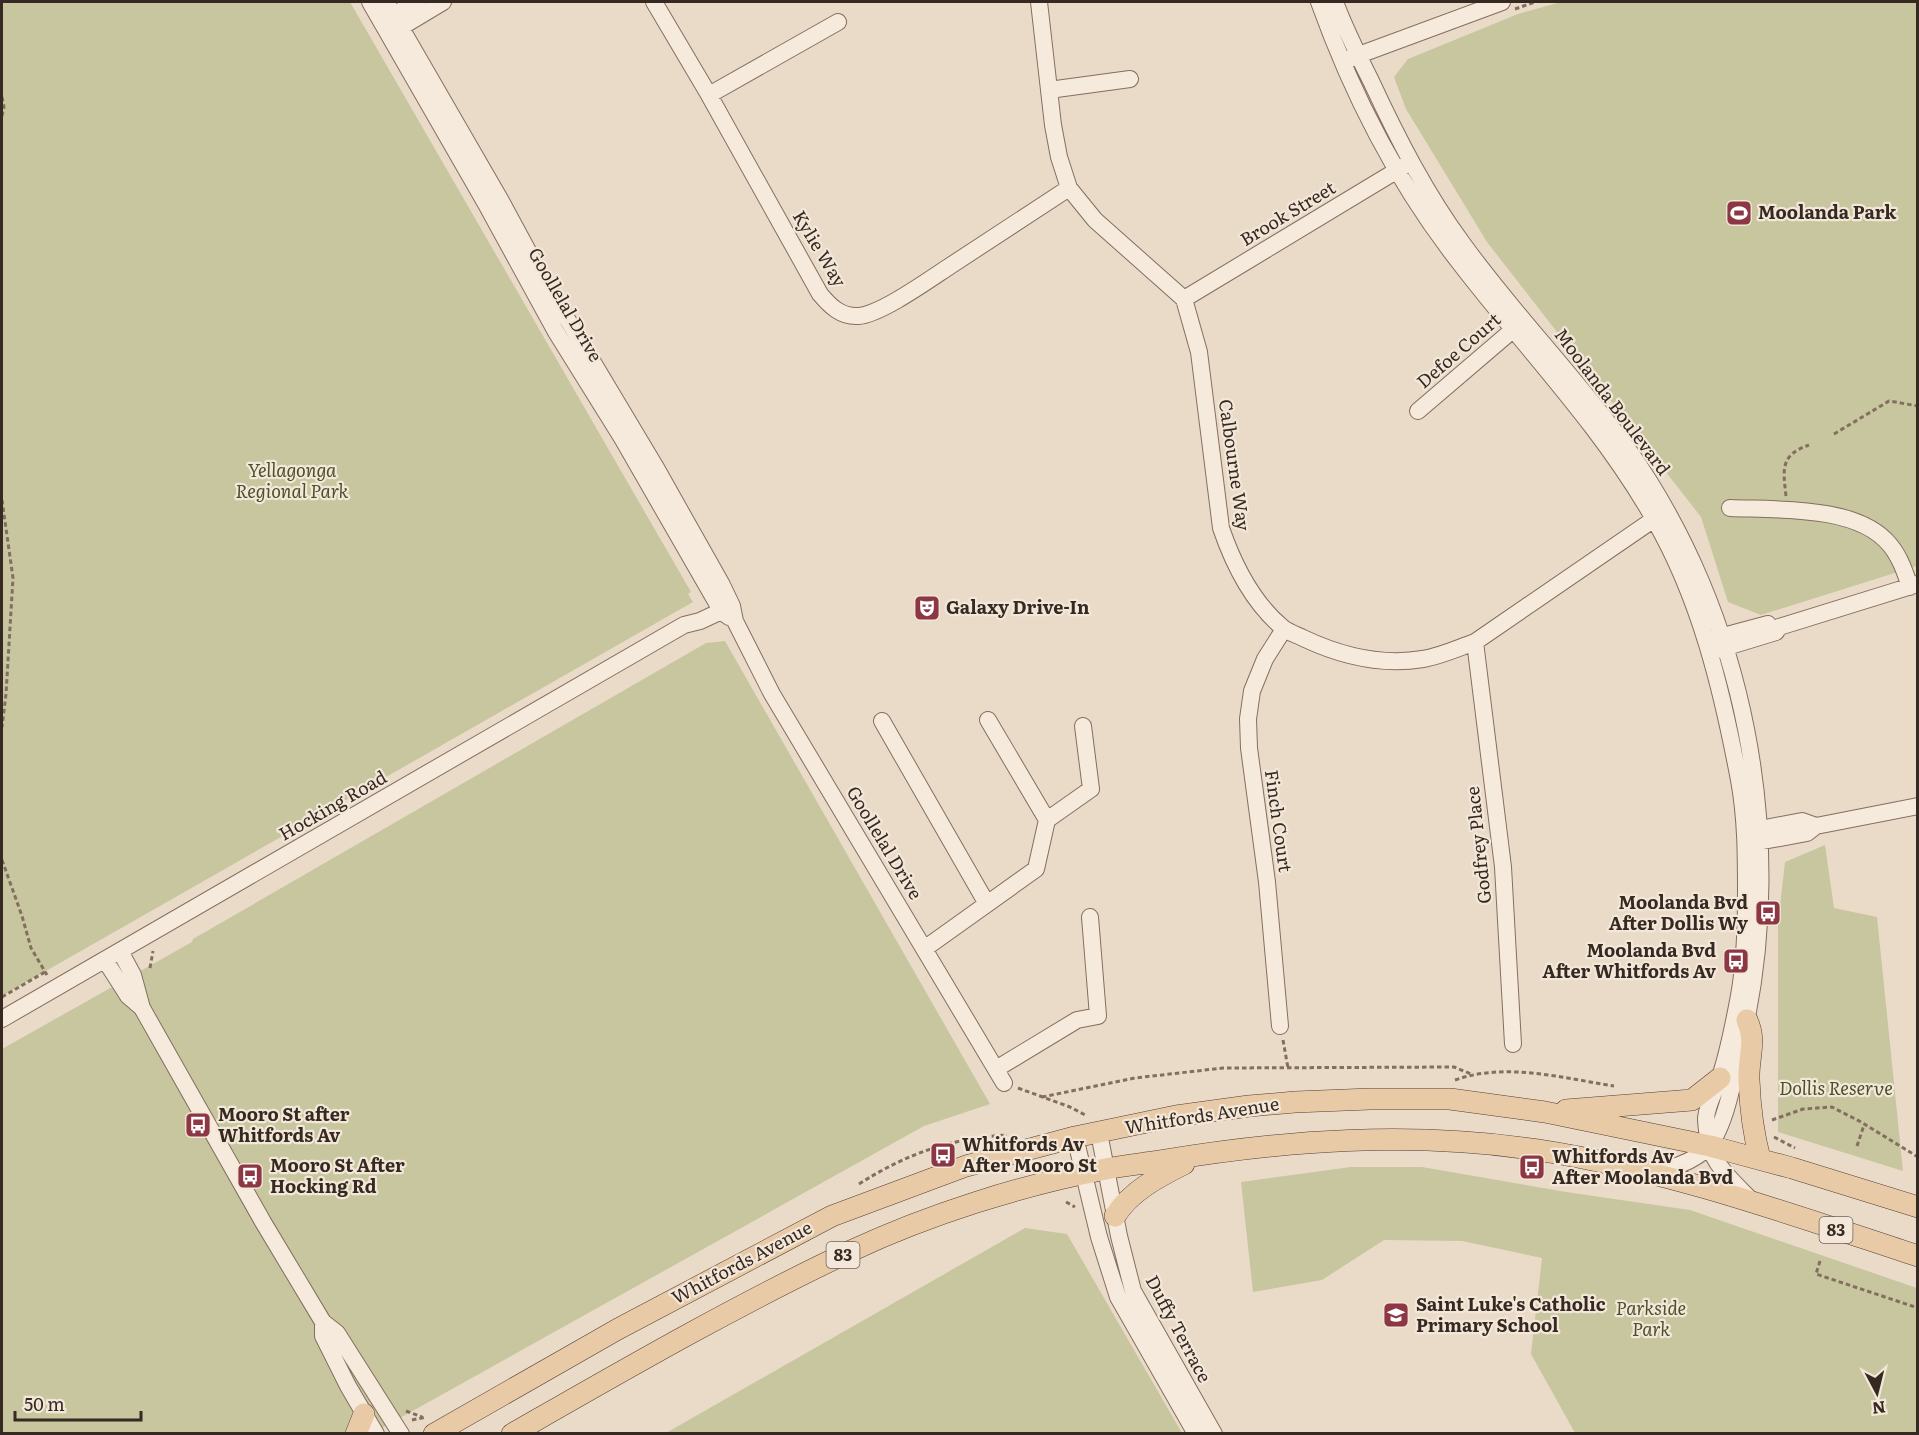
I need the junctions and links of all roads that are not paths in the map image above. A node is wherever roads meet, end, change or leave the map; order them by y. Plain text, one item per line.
1 (370, 2) edge
2 (417, 2) edge
3 (443, 2) edge
4 (654, 2) edge
5 (1039, 2) edge
6 (1319, 2) edge
7 (1335, 2) edge
8 (1502, 2) edge
9 (390, 19) edge
10 (838, 21) dead end
11 (1359, 55) junction
12 (1342, 62) junction
13 (1130, 79) dead end
14 (1049, 90) junction
15 (709, 95) junction
16 (1412, 162) junction
17 (1397, 171) junction
18 (1070, 188) junction
19 (1185, 299) junction
20 (1519, 324) junction
21 (1418, 411) dead end
22 (1731, 508) dead end
23 (1660, 515) junction
24 (1914, 586) edge
25 (726, 606) junction
26 (1284, 628) junction
27 (1475, 642) junction
28 (1716, 644) junction
29 (988, 720) dead end
30 (882, 722) dead end
31 (1083, 726) dead end
32 (1917, 806) edge
33 (1047, 820) junction
34 (1753, 837) junction
35 (987, 904) junction
36 (1089, 917) dead end
37 (924, 949) junction
38 (112, 956) junction
39 (2, 1019) edge
40 (1747, 1020) junction
41 (1280, 1026) road end
42 (1513, 1044) dead end
43 (1720, 1078) junction
44 (1545, 1112) junction
45 (1093, 1125) junction
46 (1075, 1137) junction
47 (1710, 1146) junction
48 (1203, 1154) junction
49 (1760, 1159) junction
50 (1106, 1169) junction
51 (1649, 1173) junction
52 (1083, 1174) junction
53 (1754, 1203) junction
54 (1917, 1207) edge
55 (1115, 1216) junction
56 (1917, 1256) edge
57 (323, 1322) junction
58 (364, 1414) junction
59 (356, 1434) edge
60 (376, 1434) edge
61 (401, 1434) edge
62 (434, 1434) edge
63 (512, 1434) edge
64 (1196, 1434) edge
65 (1214, 1434) edge

1 - 9 street, Goollelal Drive
2 - 9 street
3 - 9 street
4 - 15 street, Kylie Way
5 - 14 street
6 - 12 street, Moolanda Boulevard
7 - 11 street, Moolanda Boulevard
8 - 11 street
9 - 25 street, Goollelal Drive
10 - 15 street
11 - 12 street
11 - 16 street, Moolanda Boulevard
12 - 17 street, Moolanda Boulevard
13 - 14 street
14 - 18 street
15 - 18 street, Kylie Way
16 - 17 street, Brook Street
16 - 20 street, Moolanda Boulevard
17 - 19 street, Brook Street
17 - 20 street, Moolanda Boulevard
18 - 19 street
19 - 26 street, Calbourne Way
20 - 21 street, Defoe Court
20 - 23 street, Moolanda Boulevard
22 - 24 street
23 - 27 street, Calbourne Way
23 - 28 street, Moolanda Boulevard
24 - 28 street
25 - 37 street, Goollelal Drive
25 - 38 street, Hocking Road
26 - 27 street, Calbourne Way
26 - 41 street, Finch Court
27 - 42 street, Godfrey Place
28 - 34 street, Moolanda Boulevard
29 - 33 street
30 - 35 street
31 - 33 street
32 - 34 street
33 - 35 street
34 - 40 street, Moolanda Boulevard
34 - 43 street, Moolanda Boulevard
35 - 37 street
36 - 37 street, Goollelal Drive
38 - 39 street, Hocking Road
38 - 57 street
40 - 47 street, Moolanda Boulevard
40 - 49 main road
43 - 44 main road
43 - 47 street, Moolanda Boulevard
44 - 45 main road, Whitfords Avenue / 83
44 - 47 main road, Whitfords Avenue / 83
45 - 46 main road, Whitfords Avenue / 83
45 - 50 street, Duffy Terrace
46 - 52 street, Duffy Terrace
46 - 62 main road, Whitfords Avenue / 83
47 - 49 main road, Whitfords Avenue / 83
47 - 51 street
47 - 53 street, Moolanda Boulevard
48 - 50 main road, Whitfords Avenue / 83
48 - 51 main road, Whitfords Avenue / 83
48 - 55 main road
49 - 54 main road, Whitfords Avenue / 83
50 - 52 main road, Whitfords Avenue / 83
50 - 55 street, Duffy Terrace
51 - 53 main road, Whitfords Avenue / 83
52 - 63 main road, Whitfords Avenue / 83
52 - 64 street, Duffy Terrace
53 - 56 main road, Whitfords Avenue / 83
55 - 65 street, Duffy Terrace
57 - 58 street
57 - 61 street
58 - 59 main road
58 - 60 street

